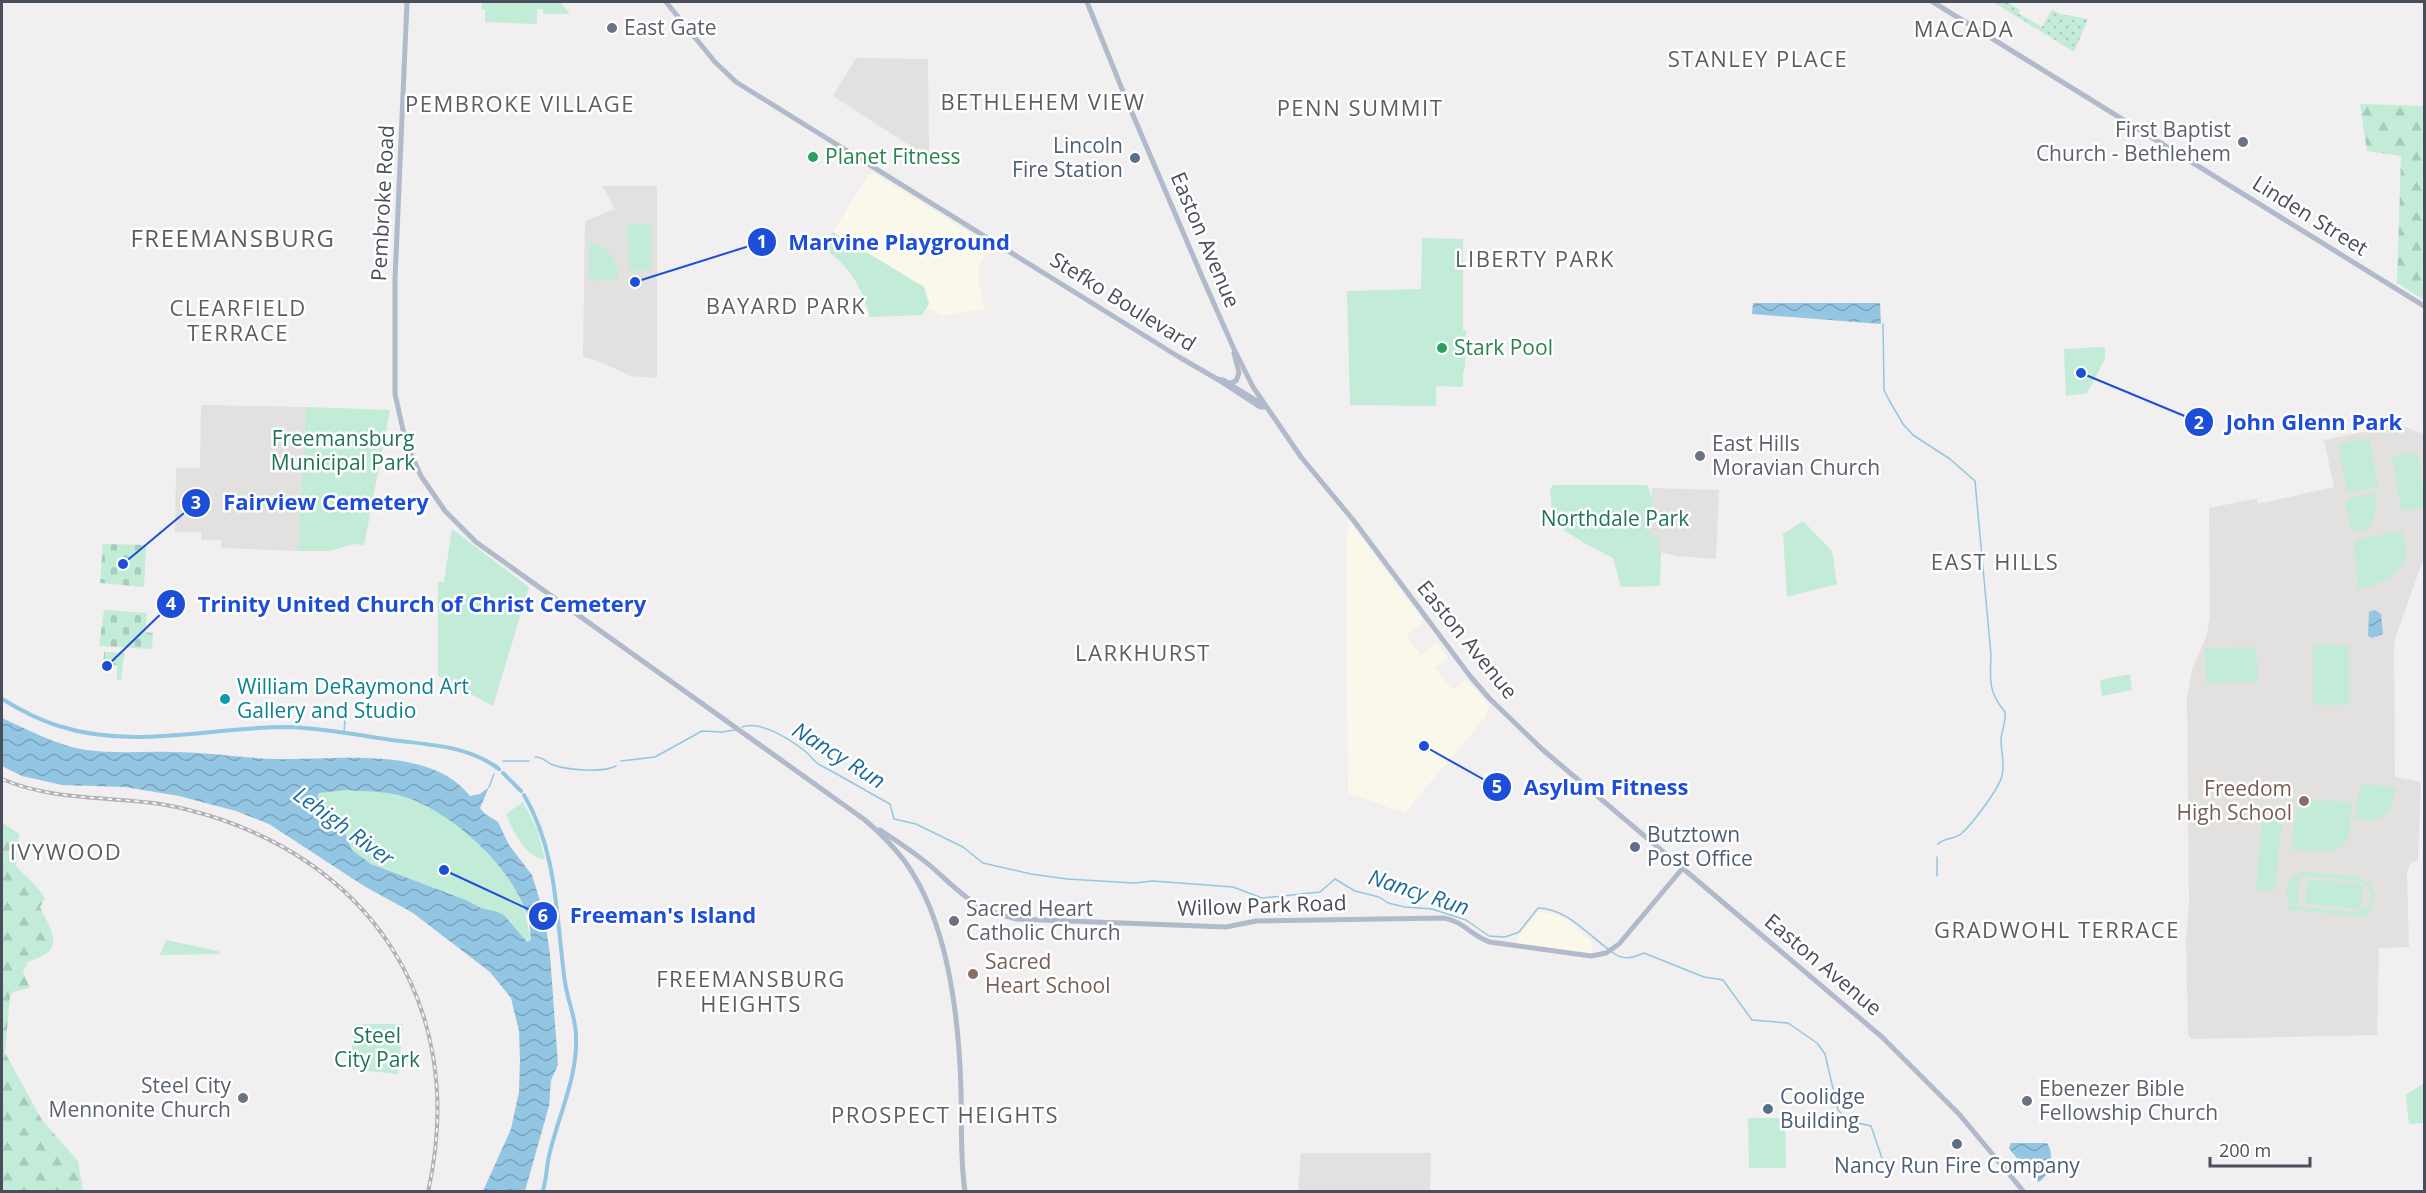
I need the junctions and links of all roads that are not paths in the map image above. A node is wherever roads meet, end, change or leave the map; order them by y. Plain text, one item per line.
1 (407, 2) edge
2 (666, 2) edge
3 (1087, 2) edge
4 (1934, 2) edge
5 (2424, 306) edge
6 (1234, 349) junction
7 (1217, 379) junction
8 (1230, 383) junction
9 (1266, 406) junction
10 (865, 820) junction
11 (1682, 869) junction
12 (965, 1191) edge
13 (2024, 1191) edge

1 - 10 main road, Pembroke Road
2 - 7 main road, Stefko Boulevard
3 - 6 main road, Easton Avenue
4 - 5 main road, Linden Street
6 - 8 main road
6 - 9 main road, Easton Avenue
7 - 8 main road, Stefko Boulevard
7 - 9 main road, Stefko Boulevard
8 - 9 main road, Stefko Boulevard
9 - 11 main road, Easton Avenue
10 - 11 main road, Willow Park Road
10 - 12 main road
11 - 13 main road, Easton Avenue

